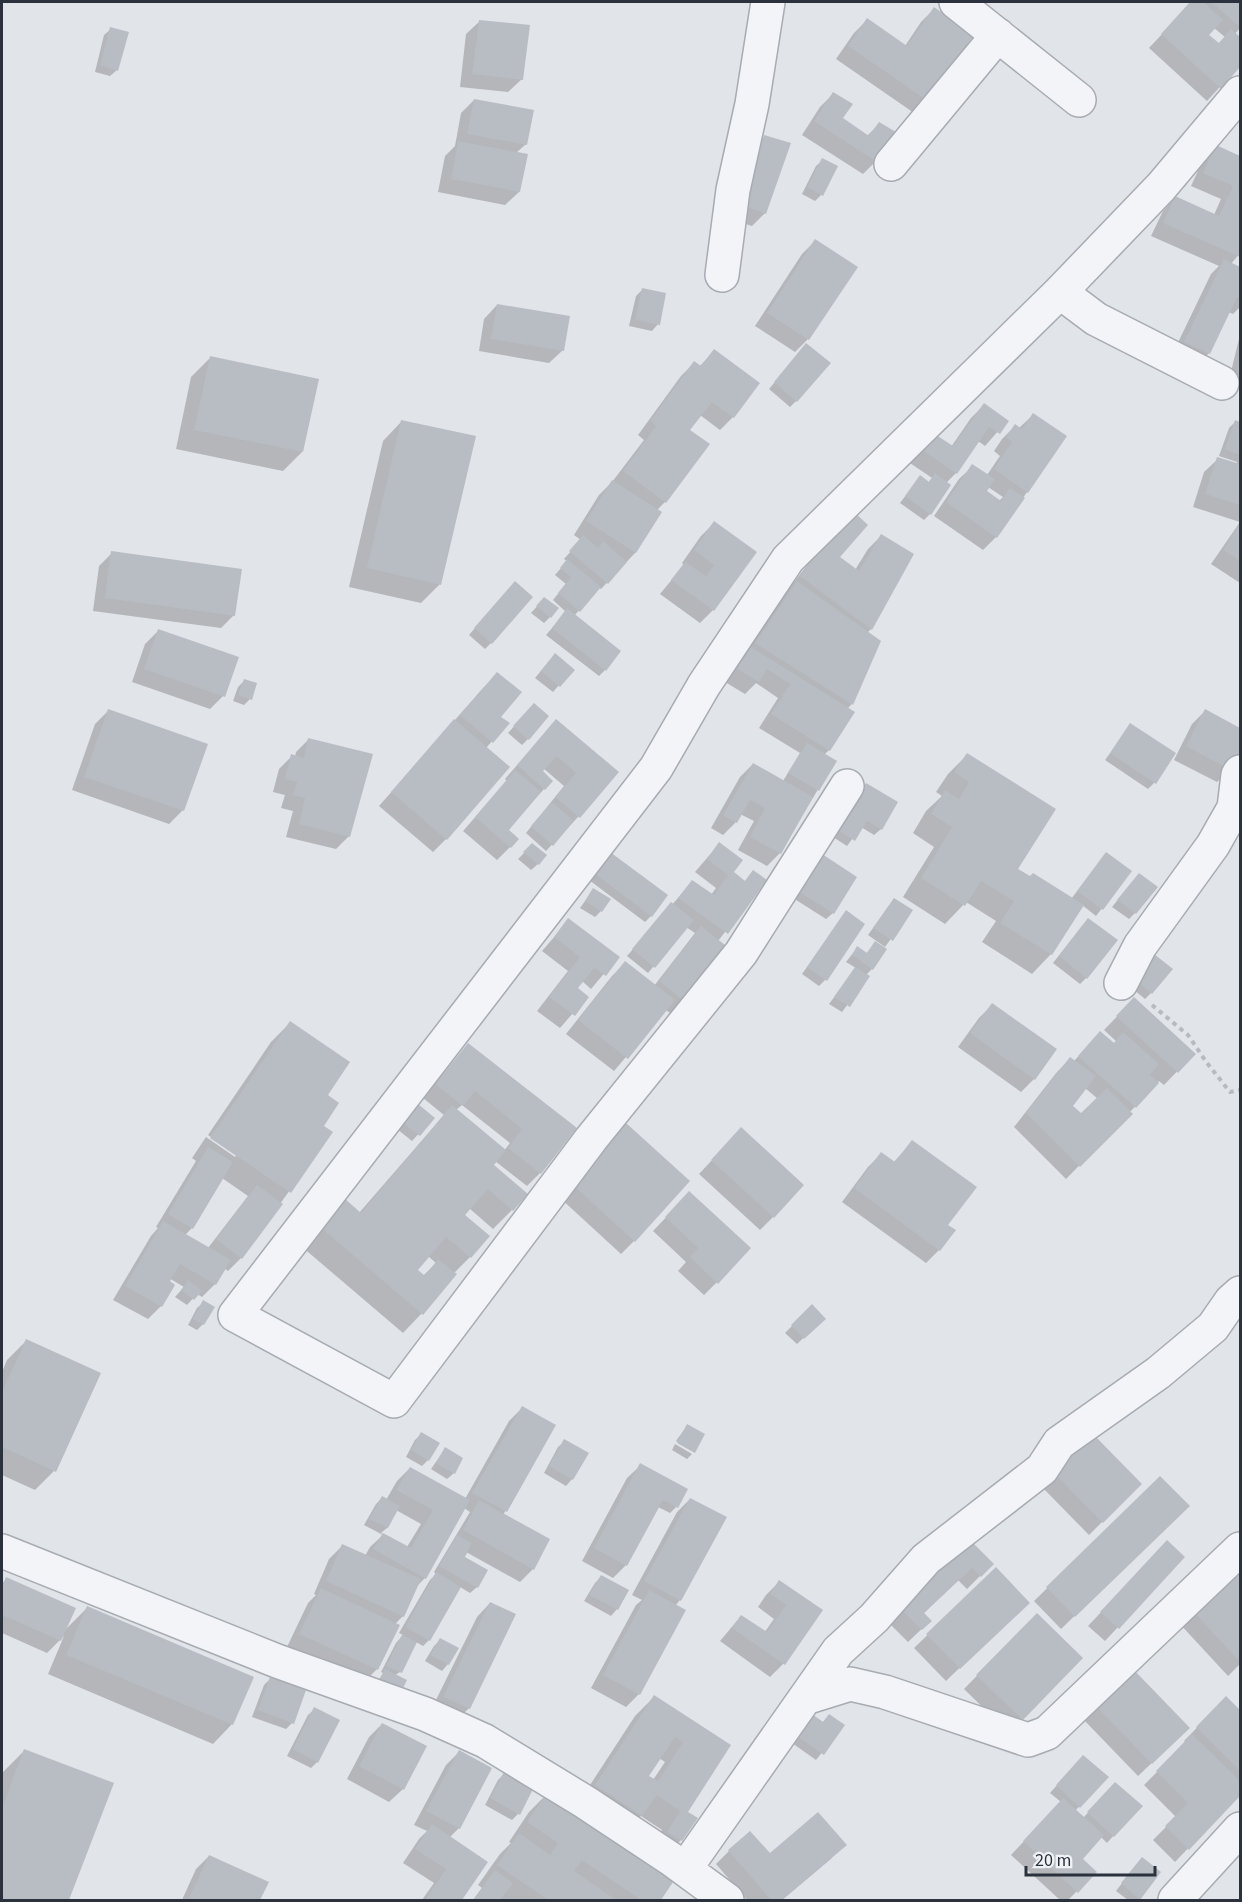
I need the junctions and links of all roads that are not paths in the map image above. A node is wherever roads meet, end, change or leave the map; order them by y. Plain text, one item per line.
1 (768, 2) edge
2 (956, 2) edge
3 (998, 35) junction
4 (1240, 93) edge
5 (1079, 100) dead end
6 (891, 164) dead end
7 (722, 275) dead end
8 (1060, 292) junction
9 (1222, 383) dead end
10 (1240, 772) edge
11 (847, 786) dead end
12 (1121, 982) road end
13 (1240, 1293) edge
14 (1240, 1550) edge
15 (2, 1551) edge
16 (805, 1698) junction
17 (1240, 1829) edge
18 (685, 1869) junction
19 (727, 1900) edge
20 (1175, 1900) edge

1 - 7 street
2 - 3 street
3 - 5 street
3 - 6 street
4 - 8 street
8 - 9 street
8 - 11 street
10 - 12 street
13 - 16 street
14 - 16 street
15 - 18 street
16 - 18 street
17 - 20 street
18 - 19 street

